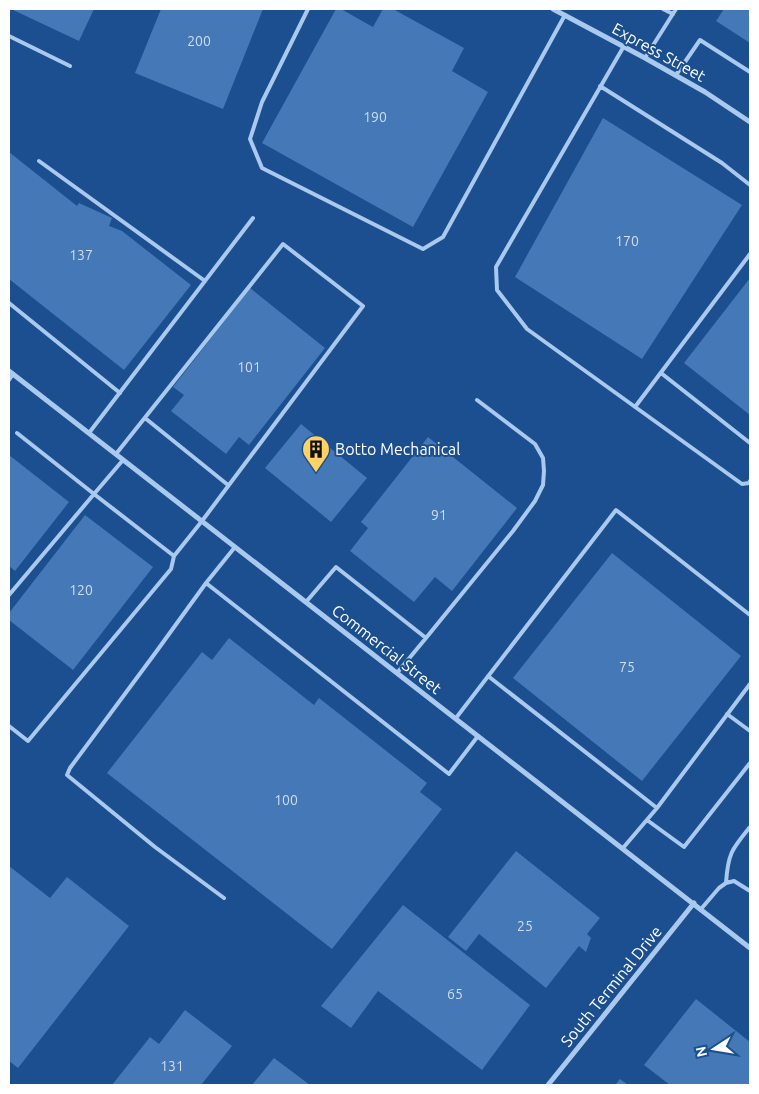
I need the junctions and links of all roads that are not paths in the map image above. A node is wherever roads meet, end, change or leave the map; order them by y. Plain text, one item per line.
1 (308, 9) edge
2 (553, 9) edge
3 (663, 9) edge
4 (676, 9) edge
5 (673, 14) junction
6 (565, 15) junction
7 (9, 36) edge
8 (624, 46) junction
9 (645, 58) junction
10 (70, 66) dead end
11 (750, 72) edge
12 (676, 76) junction
13 (600, 86) junction
14 (750, 122) edge
15 (39, 161) dead end
16 (750, 185) edge
17 (253, 218) dead end
18 (750, 254) edge
19 (205, 281) junction
20 (9, 303) edge
21 (661, 372) junction
22 (11, 373) edge
23 (9, 380) edge
24 (120, 393) junction
25 (477, 400) dead end
26 (635, 407) junction
27 (145, 418) junction
28 (17, 433) dead end
29 (89, 434) junction
30 (750, 443) edge
31 (116, 454) junction
32 (123, 460) junction
33 (750, 481) edge
34 (228, 486) junction
35 (94, 494) junction
36 (202, 521) junction
37 (235, 547) junction
38 (174, 556) junction
39 (206, 583) junction
40 (9, 595) edge
41 (306, 602) junction
42 (750, 615) edge
43 (426, 638) junction
44 (397, 673) junction
45 (488, 676) junction
46 (750, 684) edge
47 (727, 714) junction
48 (456, 718) junction
49 (9, 726) edge
50 (750, 731) edge
51 (478, 736) junction
52 (750, 763) edge
53 (657, 808) junction
54 (647, 820) junction
55 (750, 827) edge
56 (623, 848) junction
57 (726, 882) junction
58 (750, 891) edge
59 (224, 898) dead end
60 (694, 903) junction
61 (701, 909) junction
62 (750, 948) edge
63 (548, 1085) edge

1 - 6 lane
2 - 6 street, Express Street
3 - 5 lane
4 - 5 lane
5 - 9 lane
6 - 8 street, Express Street
7 - 10 lane
8 - 9 street, Express Street
8 - 13 lane
9 - 12 street, Express Street
11 - 12 lane
12 - 14 street, Express Street
13 - 16 lane
13 - 26 lane
15 - 19 lane
17 - 19 lane
18 - 21 lane
19 - 24 lane
20 - 24 lane
21 - 26 lane
21 - 30 lane
22 - 23 lane
22 - 29 street, Commercial Street
24 - 29 lane
25 - 43 lane
26 - 33 lane
27 - 31 lane
27 - 34 lane
27 - 34 lane
28 - 35 lane
29 - 31 street, Commercial Street
31 - 32 street, Commercial Street
32 - 35 lane
32 - 36 street, Commercial Street
34 - 36 lane
35 - 38 lane
35 - 40 lane
36 - 37 street, Commercial Street
36 - 38 lane
37 - 39 lane
37 - 41 street, Commercial Street
38 - 49 lane
39 - 51 lane
39 - 59 lane
41 - 43 lane
41 - 44 street, Commercial Street
42 - 45 lane
43 - 44 lane
44 - 48 street, Commercial Street
45 - 48 lane
45 - 53 lane
46 - 47 lane
47 - 50 lane
47 - 53 lane
48 - 51 street, Commercial Street
51 - 56 street, Commercial Street
52 - 54 lane
53 - 54 lane
54 - 56 lane
55 - 57 lane
56 - 60 street, Commercial Street
57 - 58 lane
57 - 61 lane
60 - 61 street, Commercial Street
60 - 63 street, South Terminal Drive
61 - 62 street, Commercial Street

